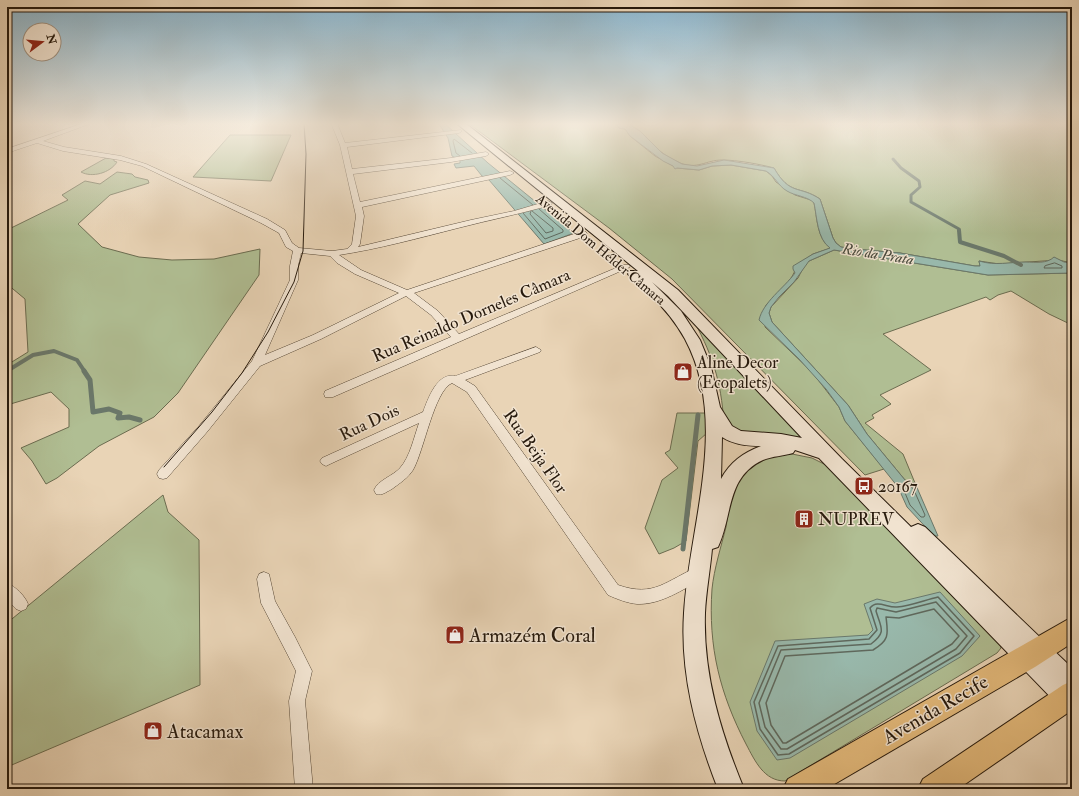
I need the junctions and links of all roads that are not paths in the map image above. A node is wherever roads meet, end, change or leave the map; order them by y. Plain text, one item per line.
1 (129, 160) edge
2 (347, 160) edge
3 (450, 160) edge
4 (491, 160) edge
5 (499, 160) edge
6 (350, 172) junction
7 (508, 174) junction
8 (545, 204) junction
9 (358, 205) junction
10 (583, 234) junction
11 (297, 250) junction
12 (350, 252) junction
13 (332, 254) junction
14 (626, 267) junction
15 (406, 293) junction
16 (457, 338) junction
17 (536, 350) dead end
18 (256, 363) junction
19 (455, 380) junction
20 (329, 394) dead end
21 (711, 404) junction
22 (426, 415) junction
23 (830, 458) junction
24 (326, 461) dead end
25 (163, 474) dead end
26 (380, 490) dead end
27 (698, 574) junction
28 (264, 579) dead end
29 (7, 590) edge
30 (21, 604) dead end
31 (1072, 629) edge
32 (1032, 654) junction
33 (1071, 695) edge
34 (304, 789) edge
35 (730, 789) edge
36 (798, 789) edge
37 (933, 789) edge

1 - 11 street
2 - 6 street
3 - 6 street
4 - 7 main road, Avenida Dom Hélder Câmara
5 - 23 main road, Avenida Dom Hélder Câmara
6 - 9 street
7 - 8 main road, Avenida Dom Hélder Câmara
7 - 9 street
8 - 10 main road, Avenida Dom Hélder Câmara
8 - 12 street
9 - 12 street
10 - 14 main road, Avenida Dom Hélder Câmara
10 - 15 street
11 - 13 street
11 - 18 street
12 - 13 street
13 - 15 street
14 - 16 street, Rua Reinaldo Dorneles Câmara
14 - 21 main road, Avenida Dom Hélder Câmara
15 - 16 street
15 - 18 street
16 - 20 street, Rua Reinaldo Dorneles Câmara
17 - 19 street
18 - 25 street
19 - 22 street
19 - 27 street, Rua Beija Flor
21 - 23 main road, Avenida Dom Hélder Câmara
21 - 27 main road, Avenida Dom Hélder Câmara
22 - 24 street, Rua Dois
22 - 26 street
23 - 27 main road
23 - 32 main road, Avenida Dom Hélder Câmara
27 - 35 main road, Avenida Dom Hélder Câmara
28 - 34 street
29 - 30 street
31 - 32 main road, Avenida Recife
32 - 33 main road, Avenida Dom Hélder Câmara
32 - 36 main road, Avenida Recife
33 - 37 main road

